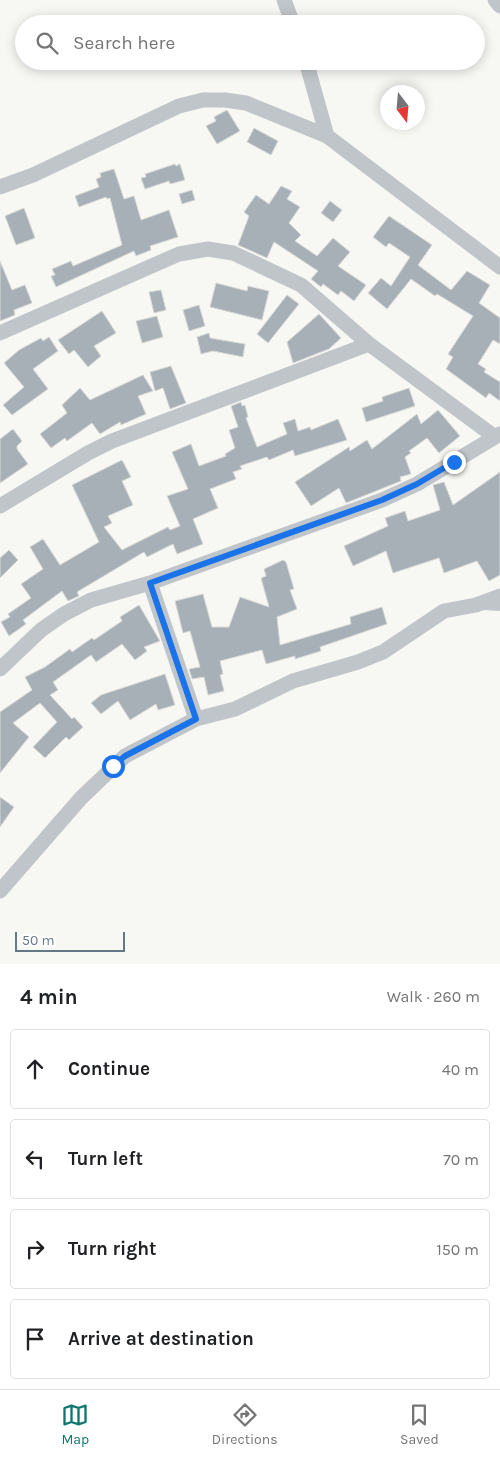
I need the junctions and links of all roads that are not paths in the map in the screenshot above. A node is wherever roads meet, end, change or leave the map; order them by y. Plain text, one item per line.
1 (284, 0) edge
2 (495, 0) edge
3 (500, 6) edge
4 (290, 15) edge
5 (309, 70) edge
6 (327, 136) junction
7 (0, 186) edge
8 (500, 267) edge
9 (0, 333) edge
10 (369, 344) junction
11 (497, 436) edge
12 (0, 506) edge
13 (150, 583) junction
14 (500, 596) edge
15 (476, 605) junction
16 (500, 607) edge
17 (0, 669) edge
18 (196, 719) junction
19 (0, 891) edge

1 - 4 street
2 - 3 street
5 - 6 street
6 - 7 street
6 - 8 street
9 - 10 street
10 - 11 street
10 - 12 street
11 - 13 street
13 - 17 street
13 - 18 street
14 - 15 street
15 - 16 lane
15 - 18 street
18 - 19 street

